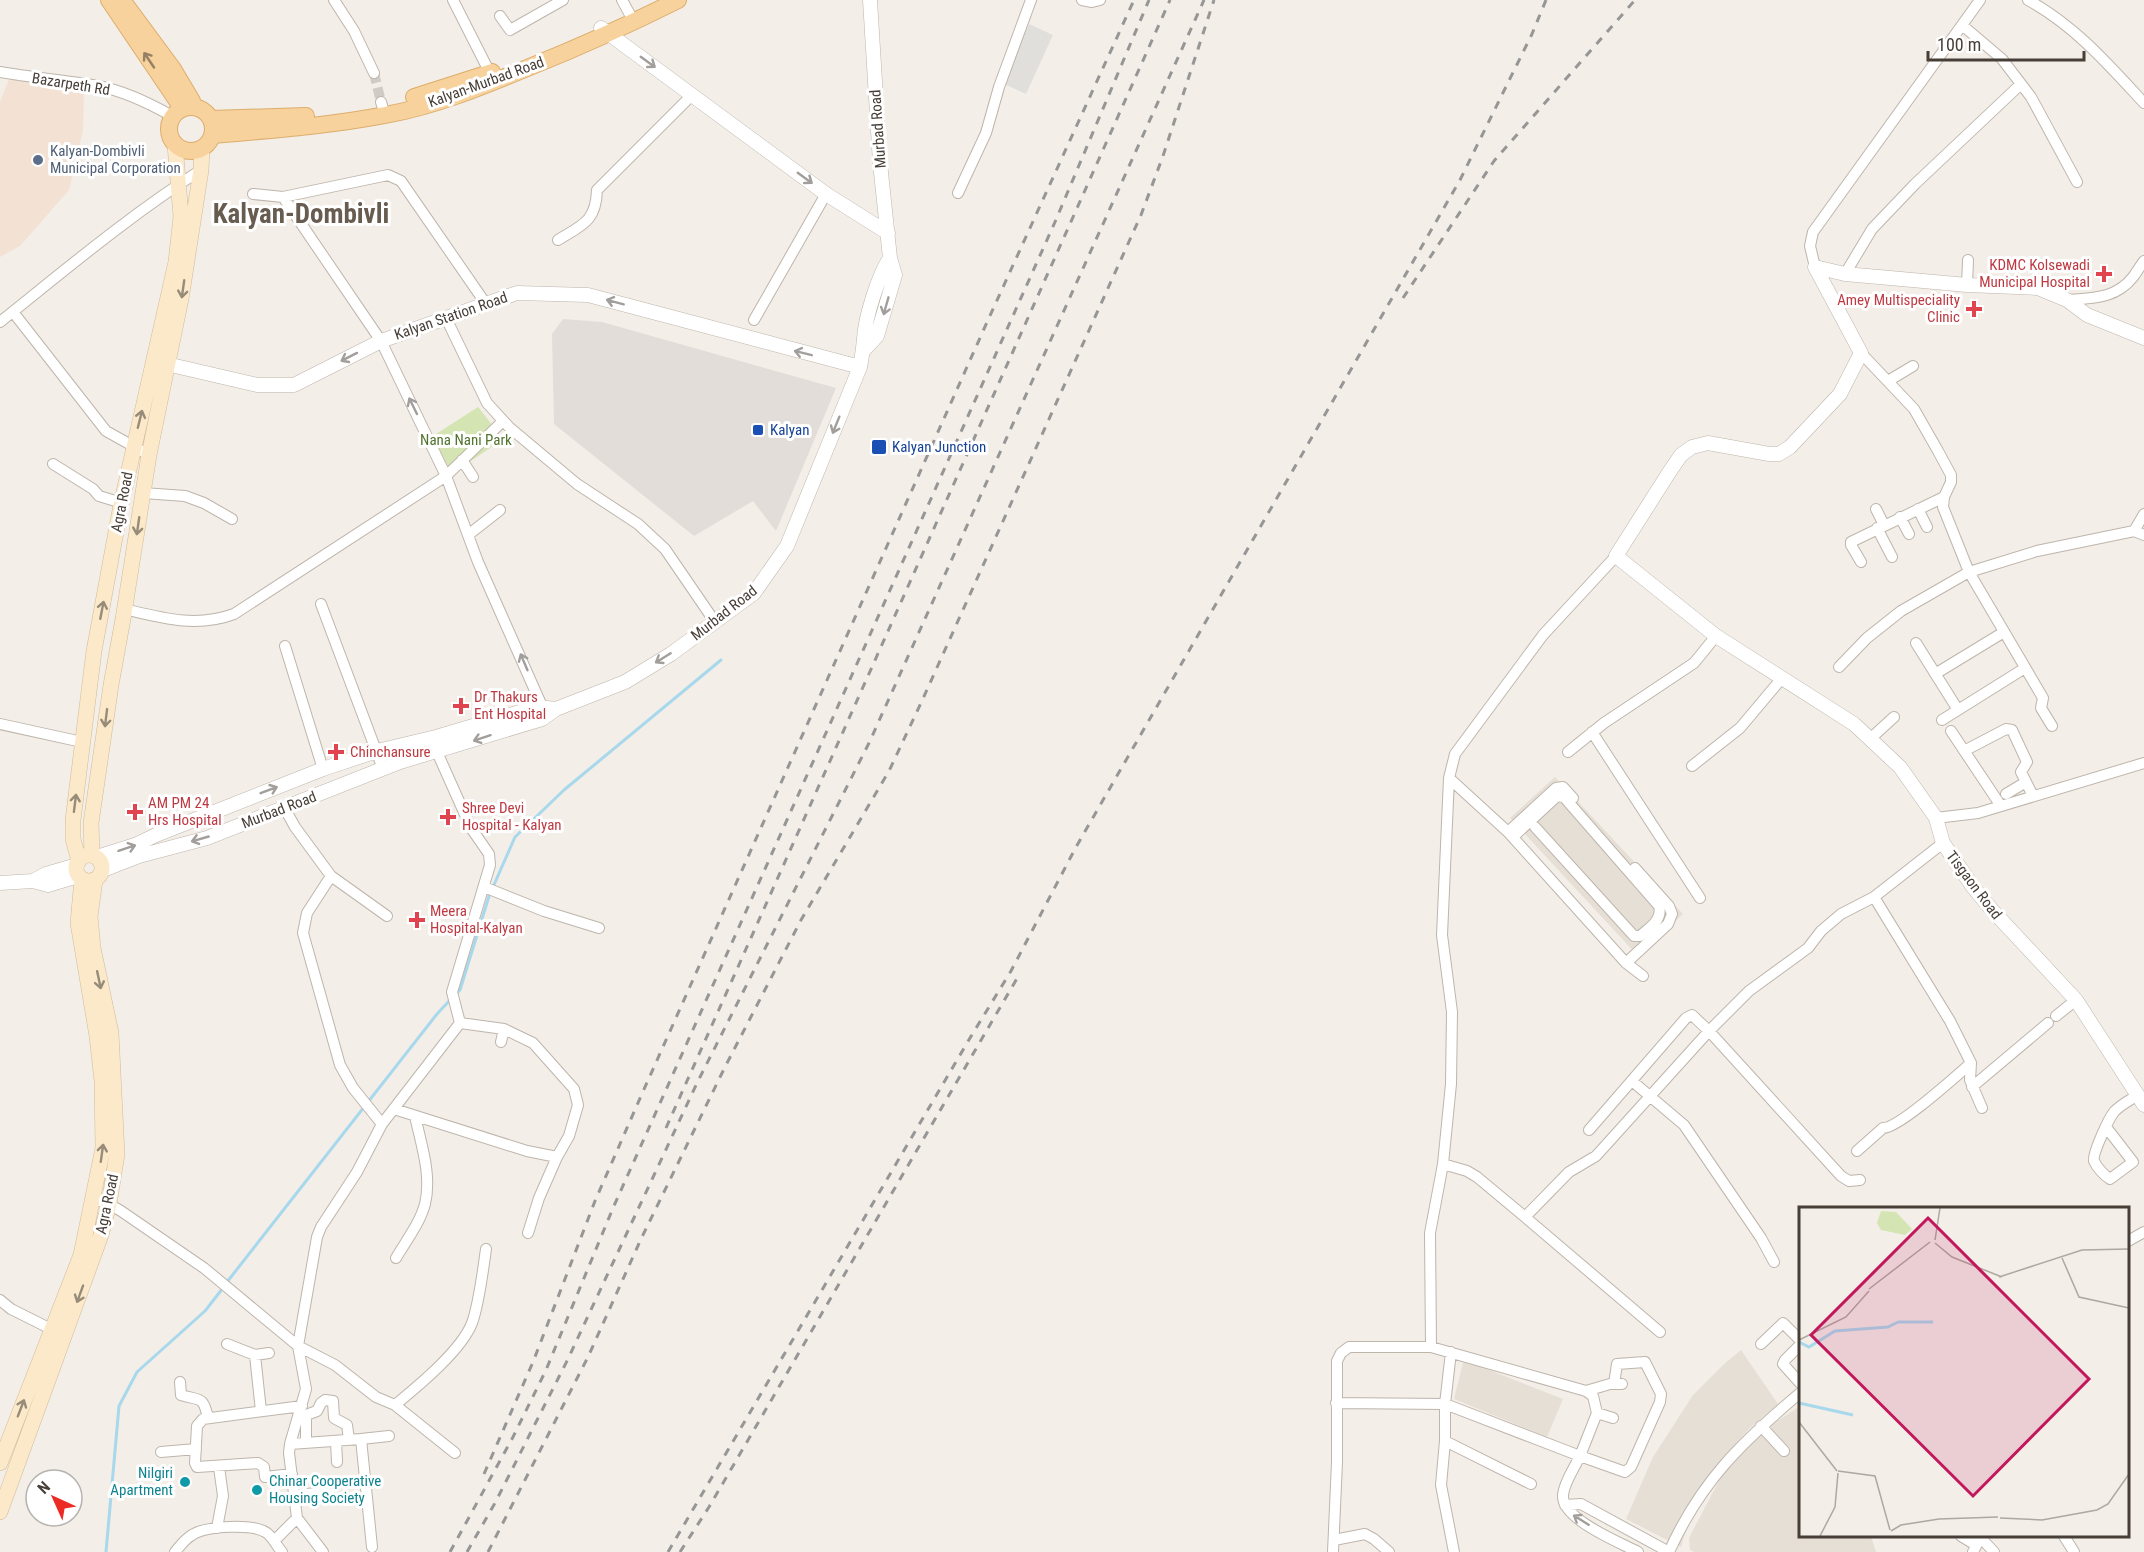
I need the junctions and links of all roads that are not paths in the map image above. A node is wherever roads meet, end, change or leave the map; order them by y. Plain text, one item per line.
1 (109, 0) edge
2 (122, 0) edge
3 (334, 0) edge
4 (453, 0) edge
5 (563, 0) edge
6 (656, 0) edge
7 (678, 0) edge
8 (870, 0) edge
9 (1031, 0) edge
10 (1082, 0) edge
11 (1100, 0) edge
12 (1980, 0) edge
13 (2028, 0) edge
14 (628, 12) edge
15 (500, 16) dead end
16 (1962, 25) junction
17 (605, 31) junction
18 (0, 72) edge
19 (374, 72) tunnel mouth
20 (492, 77) junction
21 (2021, 84) junction
22 (692, 95) junction
23 (2144, 103) edge
24 (183, 110) junction
25 (208, 134) junction
26 (175, 145) junction
27 (201, 170) junction
28 (2077, 183) dead end
29 (178, 184) junction
30 (958, 193) dead end
31 (253, 194) dead end
32 (826, 194) junction
33 (283, 197) junction
34 (187, 216) junction
35 (888, 233) junction
36 (558, 240) dead end
37 (1968, 260) dead end
38 (2144, 261) edge
39 (1815, 267) junction
40 (1845, 274) junction
41 (1967, 285) junction
42 (2067, 300) junction
43 (486, 304) junction
44 (13, 312) junction
45 (446, 318) junction
46 (754, 320) dead end
47 (0, 322) edge
48 (2144, 338) edge
49 (381, 340) junction
50 (1861, 353) junction
51 (161, 363) junction
52 (1913, 366) dead end
53 (860, 367) junction
54 (1888, 381) junction
55 (503, 421) junction
56 (134, 446) junction
57 (149, 455) junction
58 (462, 460) junction
59 (52, 464) dead end
60 (446, 476) junction
61 (473, 477) dead end
62 (143, 493) junction
63 (1944, 497) junction
64 (122, 503) junction
65 (1918, 508) junction
66 (1876, 509) dead end
67 (500, 510) dead end
68 (2144, 514) edge
69 (1900, 517) junction
70 (232, 519) dead end
71 (1881, 526) junction
72 (1928, 527) dead end
73 (2139, 533) edge
74 (1909, 534) dead end
75 (468, 535) junction
76 (1616, 556) junction
77 (1892, 557) dead end
78 (1861, 562) dead end
79 (1969, 572) junction
80 (321, 604) dead end
81 (124, 609) junction
82 (715, 622) junction
83 (2004, 632) junction
84 (1716, 636) junction
85 (1917, 643) dead end
86 (285, 646) dead end
87 (1839, 667) dead end
88 (2025, 668) junction
89 (1935, 674) junction
90 (1782, 678) junction
91 (1958, 710) junction
92 (548, 711) junction
93 (1894, 717) dead end
94 (1942, 720) dead end
95 (0, 724) edge
96 (2052, 726) dead end
97 (1951, 731) dead end
98 (1592, 732) junction
99 (1870, 739) junction
100 (82, 742) junction
101 (377, 751) junction
102 (1964, 751) junction
103 (437, 752) junction
104 (1568, 752) dead end
105 (2144, 763) edge
106 (1692, 766) dead end
107 (323, 769) junction
108 (383, 769) junction
109 (1449, 778) junction
110 (2026, 782) junction
111 (2006, 794) dead end
112 (2033, 796) junction
113 (2001, 806) junction
114 (284, 807) junction
115 (1936, 818) junction
116 (1535, 827) dead end
117 (1510, 835) junction
118 (1943, 843) junction
119 (88, 868) junction
120 (331, 876) junction
121 (0, 883) edge
122 (484, 887) junction
123 (1874, 897) junction
124 (1700, 898) dead end
125 (387, 916) dead end
126 (599, 928) dead end
127 (1626, 963) junction
128 (1643, 976) dead end
129 (2076, 1000) junction
130 (458, 1017) junction
131 (504, 1029) junction
132 (1709, 1031) junction
133 (501, 1042) dead end
134 (1971, 1063) junction
135 (1632, 1082) junction
136 (1972, 1087) junction
137 (1650, 1097) junction
138 (2141, 1100) edge
139 (1982, 1108) dead end
140 (394, 1109) junction
141 (415, 1116) junction
142 (382, 1124) junction
143 (2106, 1127) junction
144 (1589, 1130) dead end
145 (1857, 1151) dead end
146 (557, 1157) junction
147 (1443, 1164) junction
148 (1860, 1180) dead end
149 (93, 1199) junction
150 (109, 1204) junction
151 (1525, 1217) junction
152 (2144, 1232) edge
153 (528, 1233) dead end
154 (2129, 1240) edge
155 (486, 1249) dead end
156 (396, 1258) dead end
157 (1774, 1262) dead end
158 (0, 1300) edge
159 (51, 1329) junction
160 (1659, 1332) dead end
161 (1799, 1339) edge
162 (227, 1344) dead end
163 (1761, 1344) dead end
164 (298, 1346) junction
165 (1431, 1347) junction
166 (1799, 1347) edge
167 (1451, 1352) junction
168 (269, 1353) dead end
169 (255, 1355) junction
170 (180, 1382) dead end
171 (1799, 1382) edge
172 (1586, 1391) junction
173 (1799, 1394) edge
174 (1336, 1403) junction
175 (1445, 1404) junction
176 (395, 1405) junction
177 (302, 1406) junction
178 (261, 1411) junction
179 (208, 1418) junction
180 (1761, 1426) junction
181 (389, 1436) dead end
182 (361, 1439) junction
183 (349, 1440) junction
184 (336, 1441) junction
185 (1445, 1441) junction
186 (306, 1443) junction
187 (290, 1444) junction
188 (196, 1449) junction
189 (1784, 1451) dead end
190 (161, 1452) dead end
191 (455, 1452) dead end
192 (1583, 1457) junction
193 (337, 1462) dead end
194 (0, 1463) edge
195 (219, 1467) junction
196 (292, 1474) junction
197 (1531, 1484) dead end
198 (329, 1492) dead end
199 (294, 1495) junction
200 (1565, 1505) junction
201 (0, 1512) edge
202 (297, 1518) junction
203 (1619, 1524) junction
204 (217, 1528) junction
205 (2065, 1537) edge
206 (1612, 1538) junction
207 (274, 1541) junction
208 (1977, 1542) edge
209 (1334, 1546) edge
210 (372, 1547) dead end
211 (1456, 1551) edge
212 (175, 1552) edge
213 (282, 1552) edge
214 (323, 1552) edge
215 (1389, 1552) edge
216 (1638, 1552) edge
217 (1669, 1552) edge
218 (1994, 1552) edge
219 (2074, 1552) edge

24 -> 1 main road
2 - 24 main road
3 - 19 street
4 - 20 street
5 - 15 street
6 - 14 main road, Kalyan-Murbad Road
7 - 14 main road, Kalyan-Murbad Road
8 - 35 street, Murbad Road
9 - 30 street
10 - 11 street
12 - 16 street
13 - 23 street
14 - 17 main road, Kalyan-Murbad Road
16 - 21 street
16 - 39 street
17 - 20 main road, Kalyan-Murbad Road
17 -> 22 street
18 - 24 street, Bazarpeth Rd
20 - 25 main road, Kalyan-Murbad Road
21 - 28 street
21 - 40 street
22 -> 32 street
22 - 36 street
24 - 25 main road
24 - 26 main road
25 - 26 main road
25 - 27 main road, Agra Road
26 - 29 main road, Agra Road
27 - 29 street
27 - 34 main road, Agra Road
29 - 34 main road, Agra Road
29 - 44 street
31 - 33 street
32 - 35 street
32 - 46 street
33 - 43 street
33 - 49 street
34 - 51 main road, Agra Road
35 -> 53 street, Murbad Road
37 - 41 street
38 - 42 street
39 - 40 street
39 - 50 street
40 - 41 street
41 - 42 street
42 - 48 street
43 - 45 street, Kalyan Station Road
53 -> 43 street, Kalyan Station Road
44 - 47 street
44 - 56 street
45 - 49 street, Kalyan Station Road
45 - 55 street
49 -> 51 street, Kalyan Station Road
60 -> 49 street
50 - 54 street
50 - 76 street
56 -> 51 main road, Agra Road
51 - 57 main road, Agra Road
52 - 54 street
53 -> 82 street, Murbad Road
54 - 63 street
55 - 58 street
55 - 82 street
56 - 57 street
56 - 64 main road, Agra Road
57 - 62 main road, Agra Road
58 - 60 street
58 - 61 street
59 - 64 street
60 - 75 street
60 - 81 street
62 - 70 street
62 -> 81 main road, Agra Road
63 - 65 street
63 - 79 street
100 -> 64 main road, Agra Road
65 - 69 street
65 - 72 street
66 - 71 street
67 - 75 street
68 - 73 street
69 - 71 street
69 - 74 street
71 - 77 street
71 - 78 street
73 - 79 street
92 -> 75 street
76 - 84 street, Tisgaon Road
76 - 109 street
79 - 83 street
79 - 87 street
80 - 101 street
81 -> 119 main road, Agra Road
82 -> 92 street, Murbad Road
83 - 88 street
83 - 89 street
84 - 90 street, Tisgaon Road
84 - 98 street
85 - 89 street
86 - 107 street
88 - 91 street
88 - 96 street
89 - 91 street
90 - 99 street, Tisgaon Road
90 - 106 street
91 - 94 street
92 - 101 street, Murbad Road
92 -> 103 street, Murbad Road
93 - 99 street
95 - 100 street
97 - 102 street
98 - 104 street
98 - 124 street
99 - 115 street, Tisgaon Road
119 -> 100 main road, Agra Road
101 - 107 street, Murbad Road
101 - 108 street
102 - 110 street
102 - 113 street
103 - 108 street, Murbad Road
103 - 122 street
105 - 112 street
119 -> 107 street, Murbad Road
108 - 114 street, Murbad Road
109 - 117 street
109 - 147 street
110 - 111 street
110 - 112 street
112 - 113 street
113 - 115 street
114 -> 119 street, Murbad Road
114 - 120 street
115 - 118 street, Tisgaon Road
116 - 117 street
117 - 127 street
117 - 127 street
118 - 123 street
118 - 129 street, Tisgaon Road
119 - 121 street
149 -> 119 main road, Agra Road
119 -> 150 main road, Agra Road
120 - 125 street
120 - 142 street
122 - 126 street
122 - 130 street
123 - 132 street
123 - 134 street
127 - 128 street
129 - 136 street
129 - 138 street, Tisgaon Road
130 - 131 street
130 - 140 street
131 - 133 street
131 - 146 street
132 - 135 street
132 - 137 street
132 - 148 street
134 - 136 street
134 - 145 street
135 - 137 street
135 - 144 street
136 - 139 street
137 - 151 street
137 - 157 street
138 - 143 street
140 - 141 street
140 - 142 street
141 - 146 street
141 - 156 street
142 - 164 street
143 - 143 street
146 - 153 street
147 - 151 street
147 - 165 street
149 - 150 street
149 - 159 main road, Agra Road
150 - 164 street
150 -> 201 main road, Agra Road
151 - 160 street
152 - 154 street
155 - 176 street
158 - 159 street
194 -> 159 main road, Agra Road
161 - 163 street
162 - 169 street
164 - 176 street
164 - 177 street
165 - 167 street
165 - 174 street
166 - 171 street
167 - 172 street
167 - 175 street
168 - 169 street
169 - 178 street
170 - 179 street
172 - 192 street
172 - 192 street
173 - 180 street
174 - 175 street
174 - 209 street
175 - 185 street
175 - 192 street
176 - 191 street
177 - 178 street
177 - 187 street
178 - 179 street
179 - 188 street
180 - 189 street
180 - 217 street
181 - 182 street
182 - 183 street
182 - 210 street
183 - 184 street
183 - 186 street
184 - 186 street
184 - 193 street
185 - 197 street
185 - 211 street
186 - 187 street
187 - 196 street
188 - 190 street
188 - 195 street
192 - 200 street
195 - 196 street
195 - 204 street
196 - 199 street
198 - 199 street
199 - 202 street
200 - 203 street
206 -> 200 street
202 - 207 street
202 - 214 street
203 - 206 street
203 - 217 street
204 - 207 street
204 - 212 street
205 - 219 street
206 - 216 street
207 - 213 street
208 - 218 street
209 - 215 street

